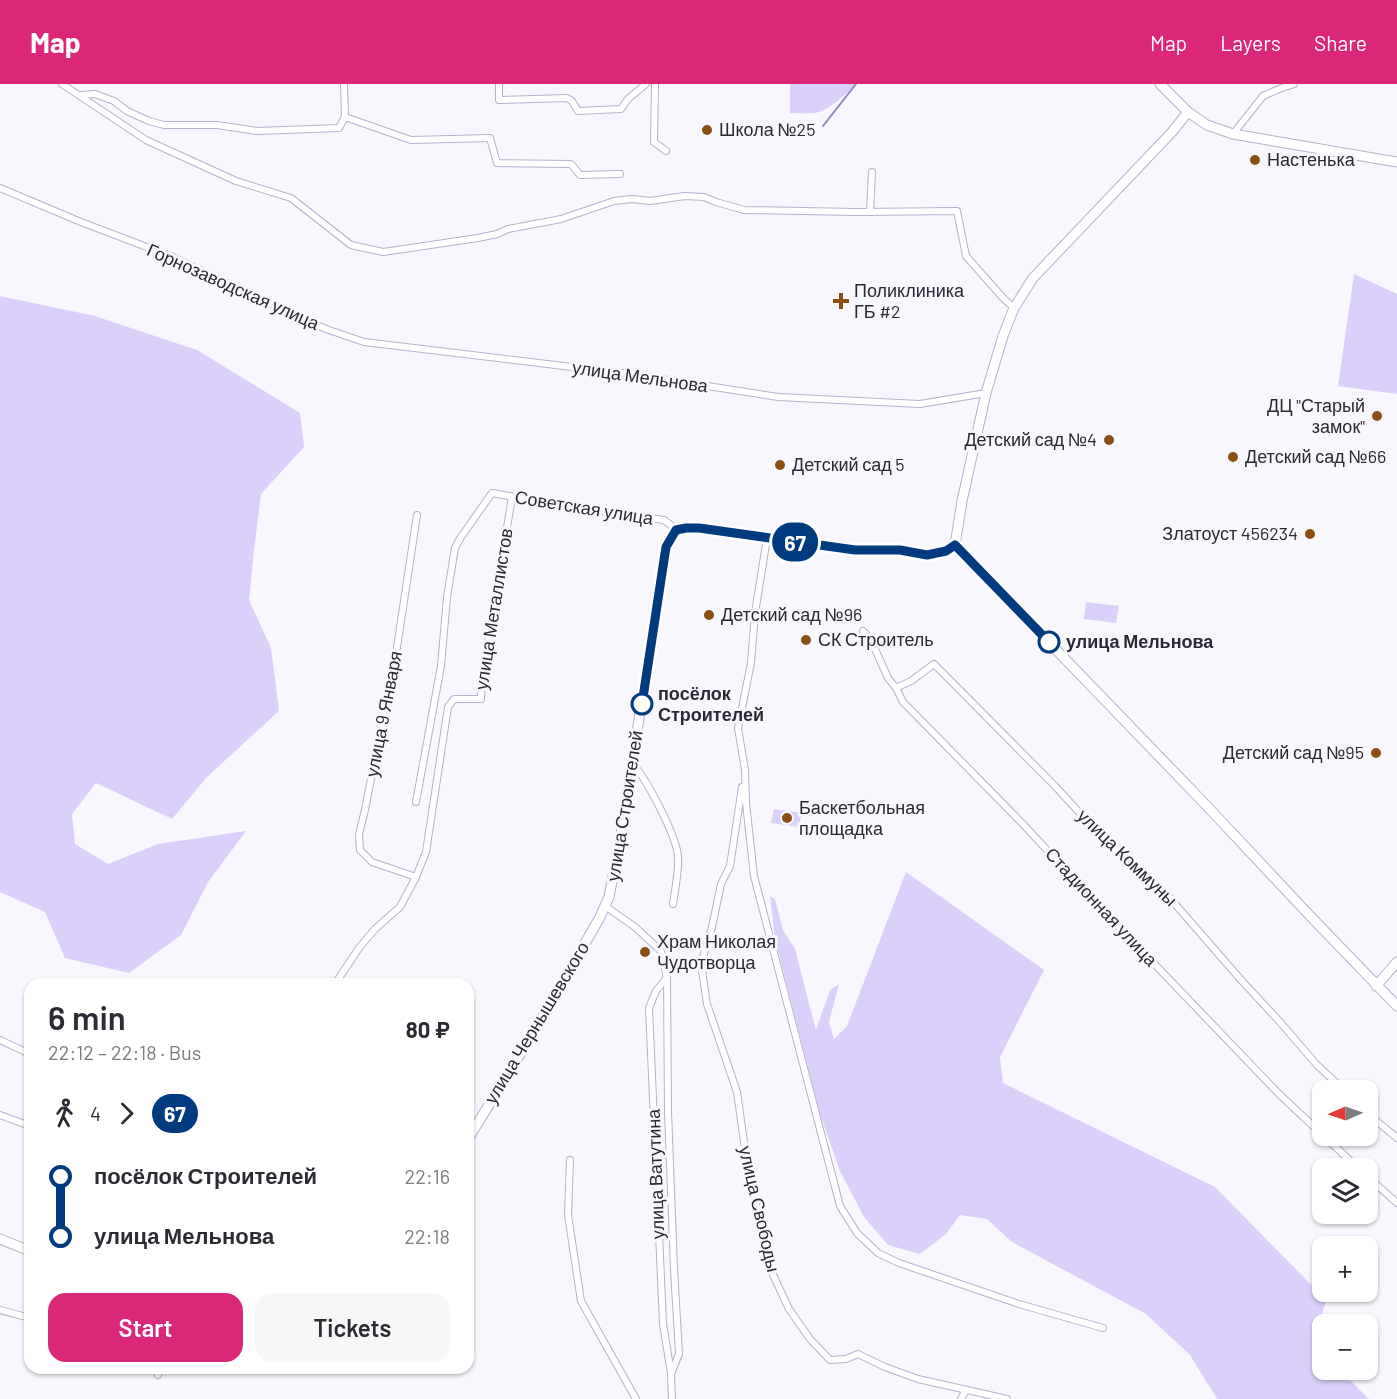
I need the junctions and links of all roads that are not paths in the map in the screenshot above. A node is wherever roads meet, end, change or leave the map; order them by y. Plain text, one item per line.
1 (62, 84) edge
2 (344, 84) edge
3 (499, 84) edge
4 (646, 84) edge
5 (655, 84) edge
6 (1160, 84) edge
7 (1294, 84) edge
8 (80, 95) junction
9 (1188, 112) junction
10 (345, 117) junction
11 (1233, 134) junction
12 (666, 151) dead end
13 (1397, 162) edge
14 (872, 172) dead end
15 (620, 174) dead end
16 (0, 188) edge
17 (870, 212) junction
18 (1014, 308) junction
19 (474, 354) joint
20 (986, 393) junction
21 (492, 493) joint
22 (512, 497) junction
23 (417, 515) dead end
24 (676, 530) junction
25 (767, 538) junction
26 (955, 545) junction
27 (863, 631) dead end
28 (896, 688) junction
29 (633, 765) junction
30 (745, 770) junction
31 (416, 802) dead end
32 (416, 877) junction
33 (673, 904) dead end
34 (605, 906) junction
35 (1397, 962) edge
36 (339, 978) edge
37 (667, 978) junction
38 (1376, 986) junction
39 (1397, 1006) edge
40 (0, 1040) edge
41 (24, 1051) edge
42 (1333, 1080) edge
43 (0, 1115) edge
44 (1378, 1122) edge
45 (24, 1124) edge
46 (474, 1129) edge
47 (1397, 1138) edge
48 (1347, 1158) edge
49 (570, 1160) dead end
50 (1378, 1186) edge
51 (1397, 1203) edge
52 (0, 1239) edge
53 (24, 1249) edge
54 (0, 1310) edge
55 (24, 1316) edge
56 (1103, 1328) dead end
57 (671, 1374) junction
58 (966, 1390) junction
59 (636, 1399) edge
60 (672, 1399) edge
61 (961, 1399) edge
62 (1006, 1399) edge

1 - 8 street
2 - 10 street
3 - 4 street
5 - 12 street
6 - 9 main road
7 - 11 street
8 - 10 street
8 - 17 street
9 - 11 main road
9 - 18 main road
10 - 15 street
11 - 13 main road
14 - 17 street
16 - 19 street, Горнозаводская улица
17 - 18 street
18 - 20 main road
19 - 20 street, улица Мельнова
20 - 26 main road
21 - 22 street, Советская улица
21 - 31 street, улица Металлистов
22 - 24 street, Советская улица
22 - 32 street, улица Металлистов
23 - 32 street, улица 9 Января
24 - 25 main road, Советская улица
24 - 29 main road, улица Строителей
25 - 26 main road, Советская улица
25 - 30 street
26 - 38 main road
27 - 28 street, Стадионная улица
28 - 42 street, улица Коммуны
28 - 48 street, Стадионная улица
29 - 33 street
29 - 34 main road, улица Строителей
30 - 56 street
30 - 58 street, улица Свободы
32 - 36 street, улица Металлистов
34 - 37 street, улица Ватутина
34 - 46 main road, улица Чернышевского
35 - 38 main road
37 - 57 street, улица Ватутина
37 - 57 street, улица Ватутина
38 - 39 main road
40 - 41 street
43 - 45 street
44 - 47 street
49 - 59 street
50 - 51 street
52 - 53 main road
54 - 55 street
57 - 60 street, улица Ватутина
58 - 61 street
58 - 62 street, улица Свободы

